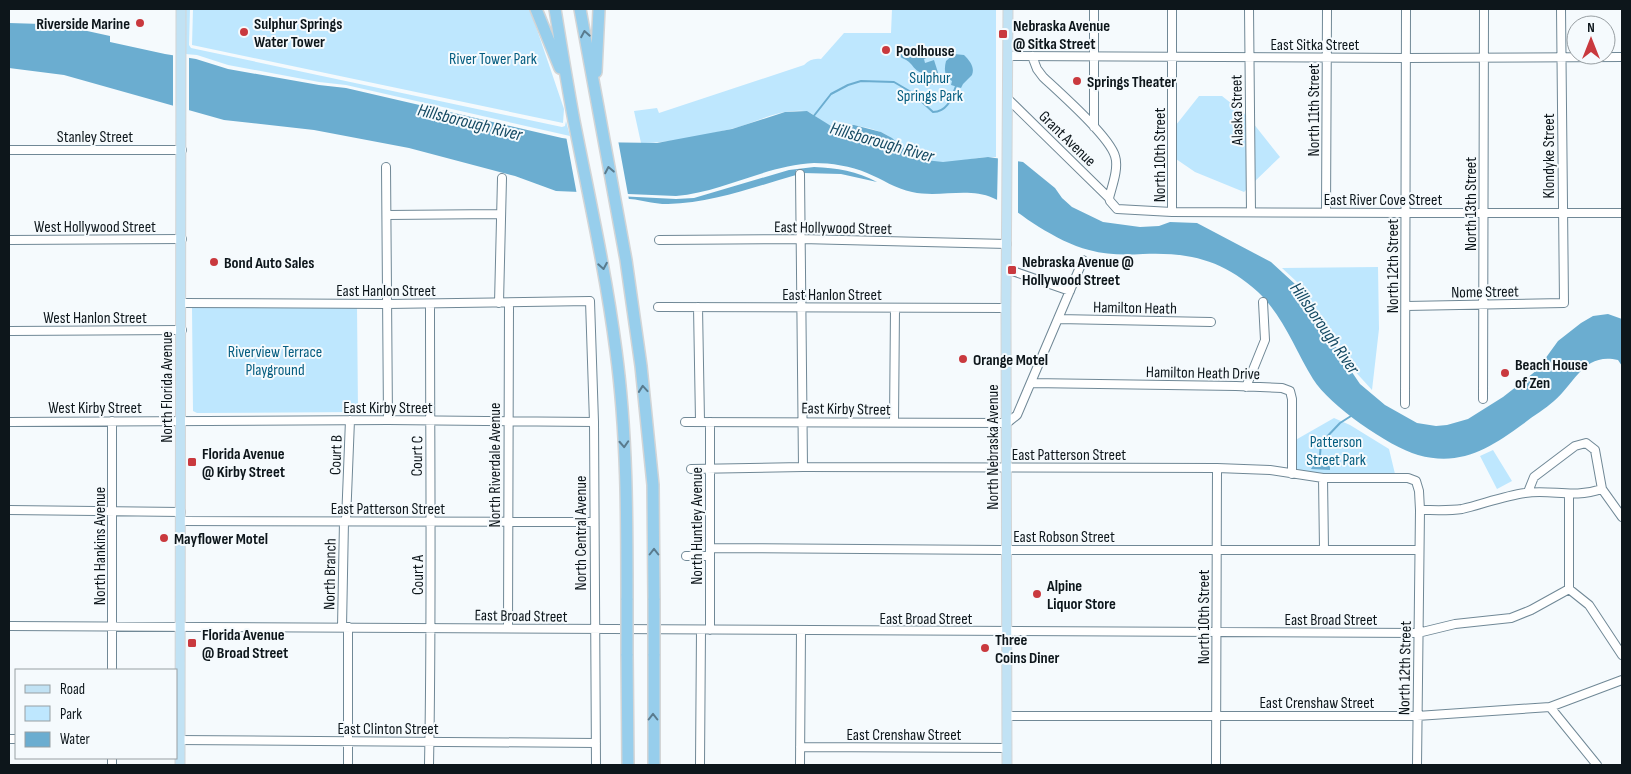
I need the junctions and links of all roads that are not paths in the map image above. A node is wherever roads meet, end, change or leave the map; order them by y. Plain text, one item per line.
1 (181, 9) edge
2 (536, 9) edge
3 (555, 9) edge
4 (580, 9) edge
5 (599, 9) edge
6 (1008, 9) edge
7 (1094, 9) edge
8 (1172, 9) edge
9 (1250, 9) edge
10 (1327, 9) edge
11 (1406, 9) edge
12 (1484, 9) edge
13 (1561, 9) edge
14 (1008, 56) junction
15 (1032, 56) junction
16 (1094, 56) junction
17 (1172, 56) junction
18 (1249, 57) junction
19 (1327, 57) junction
20 (1485, 57) junction
21 (1562, 57) junction
22 (1622, 57) edge
23 (1406, 58) junction
24 (568, 89) junction
25 (595, 94) junction
26 (1008, 99) junction
27 (1094, 127) junction
28 (9, 150) edge
29 (182, 150) junction
30 (386, 167) dead end
31 (800, 174) dead end
32 (502, 178) dead end
33 (1109, 198) junction
34 (1143, 210) joint
35 (1172, 212) junction
36 (1251, 212) junction
37 (1326, 212) junction
38 (1483, 213) junction
39 (1562, 213) junction
40 (1622, 213) edge
41 (500, 214) junction
42 (1406, 214) junction
43 (387, 216) junction
44 (801, 239) junction
45 (9, 240) edge
46 (182, 240) junction
47 (659, 240) dead end
48 (1007, 244) junction
49 (1083, 260) dead end
50 (1007, 270) junction
51 (1070, 291) junction
52 (590, 301) joint
53 (1263, 302) dead end
54 (182, 303) junction
55 (499, 303) junction
56 (510, 303) junction
57 (1564, 303) joint
58 (387, 304) junction
59 (430, 304) junction
60 (1406, 306) junction
61 (1484, 306) junction
62 (658, 307) dead end
63 (698, 307) junction
64 (802, 307) junction
65 (895, 308) junction
66 (1006, 308) junction
67 (1058, 319) junction
68 (1211, 322) dead end
69 (182, 330) junction
70 (9, 331) edge
71 (1031, 383) junction
72 (1246, 387) junction
73 (1483, 399) dead end
74 (1405, 404) dead end
75 (182, 420) junction
76 (350, 420) junction
77 (388, 420) junction
78 (430, 420) junction
79 (112, 421) junction
80 (508, 421) junction
81 (802, 421) junction
82 (9, 422) edge
83 (594, 422) junction
84 (685, 422) dead end
85 (700, 422) junction
86 (710, 422) junction
87 (894, 422) junction
88 (1007, 423) junction
89 (803, 467) junction
90 (1007, 468) junction
91 (1217, 468) junction
92 (691, 469) dead end
93 (709, 469) junction
94 (1292, 474) junction
95 (1323, 478) junction
96 (1416, 481) joint
97 (1602, 489) junction
98 (1528, 492) junction
99 (1569, 495) junction
100 (9, 510) edge
101 (1420, 510) junction
102 (112, 511) junction
103 (181, 516) junction
104 (1622, 517) edge
105 (345, 521) junction
106 (429, 522) junction
107 (507, 522) junction
108 (594, 522) junction
109 (1217, 549) junction
110 (1324, 549) junction
111 (1007, 550) junction
112 (1418, 550) junction
113 (710, 552) junction
114 (686, 556) dead end
115 (1569, 589) junction
116 (9, 626) edge
117 (112, 627) junction
118 (345, 627) junction
119 (180, 628) junction
120 (431, 628) junction
121 (508, 628) junction
122 (594, 629) junction
123 (701, 630) junction
124 (710, 630) junction
125 (800, 631) junction
126 (1007, 632) junction
127 (1216, 632) junction
128 (1418, 633) junction
129 (1622, 655) edge
130 (112, 669) edge
131 (1622, 680) edge
132 (1550, 707) junction
133 (1007, 716) junction
134 (1216, 716) junction
135 (1417, 716) junction
136 (178, 740) edge
137 (348, 741) junction
138 (430, 741) junction
139 (596, 743) junction
140 (800, 747) junction
141 (1007, 748) junction
142 (180, 765) edge
143 (348, 765) edge
144 (429, 765) edge
145 (596, 765) edge
146 (628, 765) edge
147 (654, 765) edge
148 (700, 765) edge
149 (800, 765) edge
150 (1007, 765) edge
151 (1216, 765) edge
152 (1417, 765) edge
153 (1597, 765) edge

1 - 29 main road, North Florida Avenue
2 - 24 highway
3 - 24 highway
25 -> 4 highway
5 - 25 highway
6 - 14 main road, North Nebraska Avenue
7 - 16 street
8 - 17 street, North 10th Street
9 - 18 street, Alaska Street
10 - 19 street, North 11th Street
11 - 23 street, North 12th Street
12 - 20 street, North 13th Street
13 - 21 street, Klondyke Street
14 - 15 street, East Sitka Street
14 - 26 main road, North Nebraska Avenue
15 - 16 street, East Sitka Street
15 - 27 street
16 - 17 street, East Sitka Street
16 - 27 street
17 - 18 street, East Sitka Street
17 - 35 street, North 10th Street
18 - 19 street, East Sitka Street
18 - 36 street, Alaska Street
19 - 23 street, East Sitka Street
19 - 37 street, North 11th Street
20 - 21 street, East Sitka Street
20 - 23 street, East Sitka Street
20 - 38 street, North 13th Street
21 - 22 street, East Sitka Street
21 - 39 street, Klondyke Street
23 - 42 street, North 12th Street
24 -> 146 highway, bridge
147 -> 25 highway, bridge
26 - 33 street, Grant Avenue
26 - 48 main road, North Nebraska Avenue
27 - 33 street
28 - 29 street, Stanley Street
29 - 46 main road, North Florida Avenue
30 - 43 street
31 - 44 street
32 - 41 street
33 - 34 street, Grant Avenue
34 - 35 street, East River Cove Street
35 - 36 street, East River Cove Street
36 - 37 street, East River Cove Street
37 - 42 street, East River Cove Street
38 - 39 street, East River Cove Street
38 - 42 street, East River Cove Street
38 - 61 street, North 13th Street
39 - 40 street, East River Cove Street
39 - 57 street, Klondyke Street
41 - 43 street
41 - 55 street
42 - 60 street, North 12th Street
43 - 58 street
44 - 47 street, East Hollywood Street
44 - 48 street, East Hollywood Street
44 - 64 street
45 - 46 street, West Hollywood Street
46 - 54 main road, North Florida Avenue
48 - 50 main road, North Nebraska Avenue
49 - 51 street
50 - 51 street
50 - 66 main road, North Nebraska Avenue
51 - 67 street
52 - 56 street, East Hanlon Street
52 - 83 street, North Central Avenue
53 - 72 street
54 - 58 street, East Hanlon Street
54 - 69 main road, North Florida Avenue
55 - 56 street, East Hanlon Street
55 - 59 street, East Hanlon Street
56 - 80 street, North Riverdale Avenue
57 - 61 street, Nome Street
58 - 59 street, East Hanlon Street
58 - 77 street
59 - 78 street, Court C
60 - 61 street, Nome Street
60 - 74 street, North 12th Street
61 - 73 street, North 13th Street
62 - 63 street, East Hanlon Street
63 - 64 street, East Hanlon Street
63 - 85 street
64 - 65 street, East Hanlon Street
64 - 81 street
65 - 66 street, East Hanlon Street
65 - 87 street
66 - 88 main road, North Nebraska Avenue
67 - 68 street, Hamilton Heath
67 - 71 street
69 - 70 street, West Hanlon Street
69 - 75 main road, North Florida Avenue
71 - 72 street, Hamilton Heath Drive
71 - 88 street
72 - 94 street, Hamilton Heath Drive
75 - 76 street, East Kirby Street
75 - 79 street, West Kirby Street
75 - 103 main road, North Florida Avenue
76 - 77 street, East Kirby Street
76 - 105 street, Court B
77 - 78 street, East Kirby Street
78 - 80 street, East Kirby Street
78 - 106 street, Court C
79 - 82 street, West Kirby Street
79 - 102 street, North Hankins Avenue
80 - 83 street, East Kirby Street
80 - 107 street, North Riverdale Avenue
81 - 86 street, East Kirby Street
81 - 87 street, East Kirby Street
81 - 89 street
83 - 108 street, North Central Avenue
84 - 85 street, East Kirby Street
85 - 86 street, East Kirby Street
86 - 93 street, North Huntley Avenue
87 - 88 street, East Kirby Street
88 - 90 main road, North Nebraska Avenue
89 - 90 street, East Patterson Street
89 - 93 street, East Patterson Street
90 - 91 street, East Patterson Street
90 - 111 main road, North Nebraska Avenue
91 - 94 street, East Patterson Street
91 - 109 street, North 10th Street
92 - 93 street, East Patterson Street
93 - 113 street, North Huntley Avenue
94 - 95 street, East Patterson Street
95 - 96 street, East Patterson Street
95 - 110 street
96 - 101 street, North 12th Street
97 - 98 street
97 - 99 street
97 - 104 street
98 - 99 street
98 - 101 street
99 - 115 street
100 - 102 street, East Patterson Street
101 - 112 street, North 12th Street
102 - 103 street, East Patterson Street
102 - 117 street, North Hankins Avenue
103 - 105 street, East Patterson Street
103 - 119 main road, North Florida Avenue
105 - 106 street, East Patterson Street
105 - 118 street, North Branch
106 - 107 street, East Patterson Street
106 - 120 street, Court A
107 - 108 street, East Patterson Street
107 - 121 street, North Riverdale Avenue
108 - 122 street, North Central Avenue
109 - 110 street, East Robson Street
109 - 111 street, East Robson Street
109 - 127 street, North 10th Street
110 - 112 street, East Robson Street
111 - 113 street, East Robson Street
111 - 126 main road, North Nebraska Avenue
112 - 128 street, North 12th Street
113 - 114 street, East Robson Street
113 - 124 street, North Huntley Avenue
115 - 128 street, East Broad Street
115 - 129 street
116 - 117 street, East Broad Street
117 - 119 street, East Broad Street
117 - 130 street, North Hankins Avenue
118 - 119 street, East Broad Street
118 - 120 street, East Broad Street
118 - 137 street, North Branch
119 - 136 main road, North Florida Avenue
120 - 121 street, East Broad Street
120 - 138 street, Court A
121 - 122 street, East Broad Street
122 - 123 street, East Broad Street
122 - 139 street, North Central Avenue
123 - 124 street, East Broad Street
123 - 148 street
124 - 125 street, East Broad Street
125 - 126 street, East Broad Street
125 - 140 street
126 - 127 street, East Broad Street
126 - 133 main road, North Nebraska Avenue
127 - 128 street, East Broad Street
127 - 134 street, North 10th Street
128 - 135 street, North 12th Street
131 - 132 street, East Crenshaw Street
132 - 135 street, East Crenshaw Street
132 - 153 street
133 - 134 street, East Crenshaw Street
133 - 141 main road, North Nebraska Avenue
134 - 135 street, East Crenshaw Street
134 - 151 street, North 10th Street
135 - 152 street, North 12th Street
136 - 137 street, East Clinton Street
136 - 142 main road, North Florida Avenue
137 - 138 street, East Clinton Street
137 - 143 street, North Branch
138 - 139 street, East Clinton Street
138 - 144 street, Court A
139 - 145 street, North Central Avenue
140 - 141 street, East Crenshaw Street
140 - 149 street
141 - 150 main road, North Nebraska Avenue

